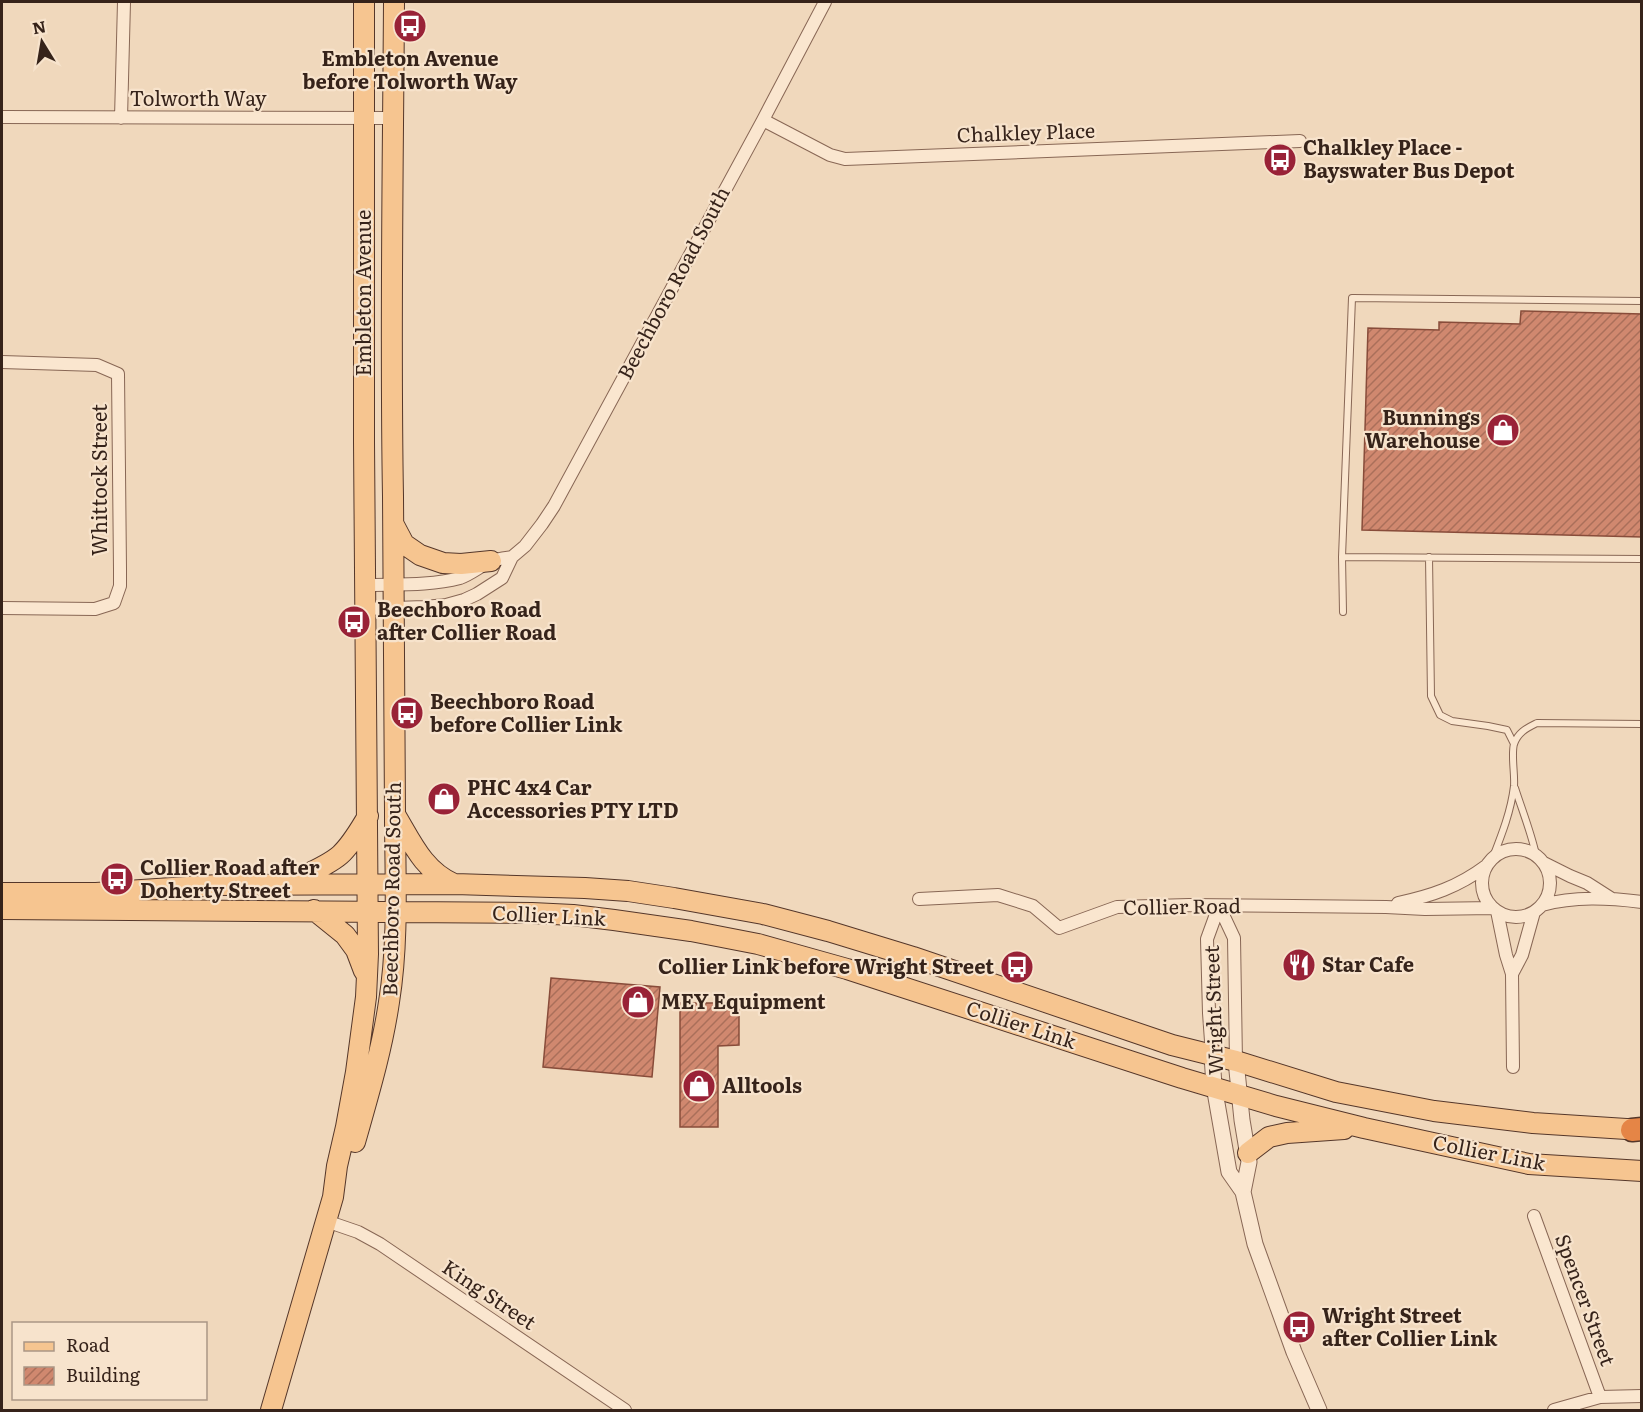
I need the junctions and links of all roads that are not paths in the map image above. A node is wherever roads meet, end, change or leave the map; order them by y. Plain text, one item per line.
1 (124, 2) edge
2 (364, 2) edge
3 (394, 2) edge
4 (825, 2) edge
5 (2, 117) edge
6 (121, 118) junction
7 (363, 118) junction
8 (393, 118) junction
9 (763, 120) junction
10 (1300, 141) dead end
11 (1641, 301) edge
12 (2, 362) edge
13 (393, 382) junction
14 (364, 441) junction
15 (393, 523) junction
16 (512, 557) junction
17 (1342, 557) junction
18 (1429, 557) junction
19 (1641, 559) edge
20 (491, 561) junction
21 (394, 584) junction
22 (365, 585) junction
23 (2, 608) edge
24 (395, 608) junction
25 (366, 609) junction
26 (1343, 612) dead end
27 (1641, 724) edge
28 (1514, 744) junction
29 (1514, 784) junction
30 (395, 814) junction
31 (368, 816) junction
32 (1540, 859) junction
33 (1489, 862) junction
34 (455, 884) junction
35 (284, 885) junction
36 (368, 885) junction
37 (395, 885) junction
38 (2, 893) edge
39 (1612, 898) junction
40 (919, 899) dead end
41 (1641, 902) edge
42 (1219, 906) junction
43 (1386, 906) junction
44 (1538, 908) junction
45 (2, 909) edge
46 (1495, 909) junction
47 (314, 910) junction
48 (368, 911) junction
49 (395, 912) junction
50 (1512, 974) junction
51 (367, 978) junction
52 (1212, 1055) junction
53 (1236, 1061) junction
54 (1513, 1067) dead end
55 (1214, 1086) junction
56 (1239, 1094) junction
57 (1364, 1128) junction
58 (1638, 1130) edge
59 (1248, 1153) junction
60 (1641, 1172) edge
61 (1243, 1192) junction
62 (333, 1197) junction
63 (1534, 1216) dead end
64 (326, 1221) junction
65 (1600, 1396) junction
66 (1641, 1396) edge
67 (270, 1410) edge
68 (625, 1410) edge
69 (1319, 1410) edge
70 (1554, 1410) edge

1 - 6 street
2 - 7 main road, Embleton Avenue
3 - 8 main road, Embleton Avenue
4 - 9 street, Beechboro Road South
5 - 6 street, Tolworth Way
6 - 7 street, Tolworth Way
7 - 8 street, Tolworth Way
7 - 14 main road, Embleton Avenue
8 - 13 main road, Embleton Avenue
9 - 10 street, Chalkley Place
9 - 16 street, Beechboro Road South
11 - 17 lane
12 - 23 street, Whittock Street
13 - 14 main road
13 - 15 main road, Embleton Avenue
14 - 22 main road, Embleton Avenue
15 - 20 main road
15 - 21 main road, Embleton Avenue
16 - 20 street
16 - 24 street, Beechboro Road South
17 - 18 lane
17 - 26 lane
18 - 19 lane
18 - 28 lane
20 - 21 street
21 - 22 street
21 - 24 main road, Beechboro Road South
22 - 25 main road, Beechboro Road South
24 - 25 street, Beechboro Road South
24 - 30 main road, Beechboro Road South
25 - 31 main road, Beechboro Road South
27 - 28 lane
28 - 29 lane
29 - 32 lane
29 - 33 lane
30 - 34 main road
30 - 37 main road, Beechboro Road South
31 - 35 main road
31 - 36 main road, Beechboro Road South
32 - 33 street
32 - 39 street
32 - 44 street
33 - 43 street, Collier Road
33 - 46 street
34 - 37 main road, Collier Link
34 - 52 main road, Collier Link
35 - 36 main road
35 - 38 main road
36 - 37 main road
36 - 48 main road, Beechboro Road South
37 - 49 main road, Beechboro Road South
39 - 41 street
39 - 44 street
40 - 42 street, Collier Road
42 - 43 street, Collier Road
42 - 52 street, Wright Street
42 - 53 street, Wright Street
43 - 46 street, Collier Road
44 - 46 street
44 - 50 street
45 - 47 main road
46 - 50 street
47 - 48 main road
47 - 51 main road
48 - 49 main road
48 - 51 main road, Beechboro Road South
49 - 55 main road, Collier Link
49 - 62 main road, Beechboro Road South
50 - 54 street
51 - 62 main road, Beechboro Road South
52 - 53 main road, Collier Link
52 - 55 street, Wright Street
53 - 56 street, Wright Street
53 - 58 main road, Collier Link
55 - 56 main road, Collier Link
55 - 61 street, Wright Street
56 - 57 main road, Collier Link
56 - 59 street, Wright Street
57 - 59 main road
57 - 60 main road, Collier Link
59 - 61 street, Wright Street
61 - 69 street, Wright Street
62 - 64 main road, Beechboro Road South
63 - 65 street, Spencer Street
64 - 67 main road, Beechboro Road South
64 - 68 street, King Street
65 - 66 street
65 - 70 street

